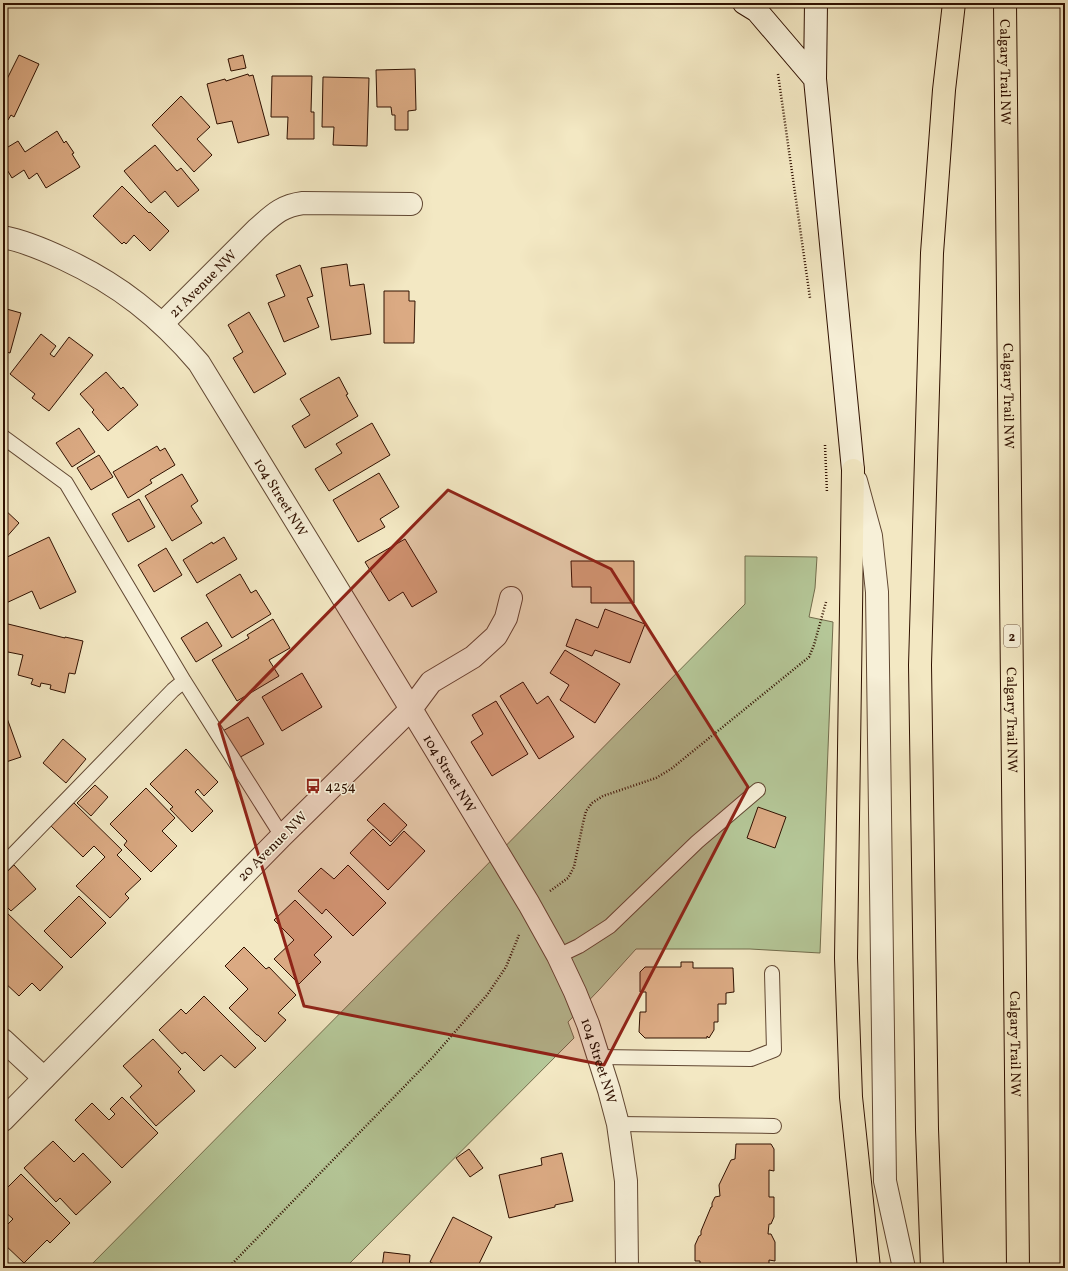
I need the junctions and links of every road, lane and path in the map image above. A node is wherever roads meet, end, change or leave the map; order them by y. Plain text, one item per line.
1 (744, 3) edge
2 (816, 3) edge
3 (954, 3) edge
4 (1005, 3) edge
5 (776, 71) dead end
6 (815, 79) junction
7 (411, 204) dead end
8 (3, 238) edge
9 (811, 304) dead end
10 (163, 323) junction
11 (3, 437) edge
12 (824, 444) dead end
13 (853, 470) junction
14 (827, 498) dead end
15 (828, 595) dead end
16 (511, 598) dead end
17 (184, 681) junction
18 (411, 709) junction
19 (758, 790) dead end
20 (282, 836) junction
21 (3, 865) edge
22 (529, 904) junction
23 (558, 956) junction
24 (772, 972) dead end
25 (3, 1040) edge
26 (599, 1058) junction
27 (44, 1078) junction
28 (3, 1120) edge
29 (618, 1124) junction
30 (774, 1126) dead end
31 (228, 1268) edge
32 (627, 1268) edge
33 (869, 1268) edge
34 (904, 1268) edge
35 (932, 1268) edge
36 (1018, 1268) edge

1 - 6 street
2 - 6 street
3 - 35 highway
4 - 36 highway, Calgary Trail NW / 2
5 - 9 path
6 - 13 street
7 - 10 street, 21 Avenue NW
8 - 10 street, 21 Avenue NW
10 - 18 street, 104 Street NW
11 - 17 lane
12 - 14 path
13 - 33 highway
13 - 34 street
15 - 22 path
16 - 18 street, 20 Avenue NW
17 - 20 lane
17 - 21 lane
18 - 20 street, 20 Avenue NW
18 - 22 street, 104 Street NW
19 - 23 lane
20 - 27 street, 20 Avenue NW
22 - 23 street, 104 Street NW
22 - 31 path
23 - 26 street, 104 Street NW
24 - 26 lane
25 - 27 street
26 - 29 street, 104 Street NW
27 - 28 street, 20 Avenue NW
29 - 30 lane
29 - 32 street, 104 Street NW

